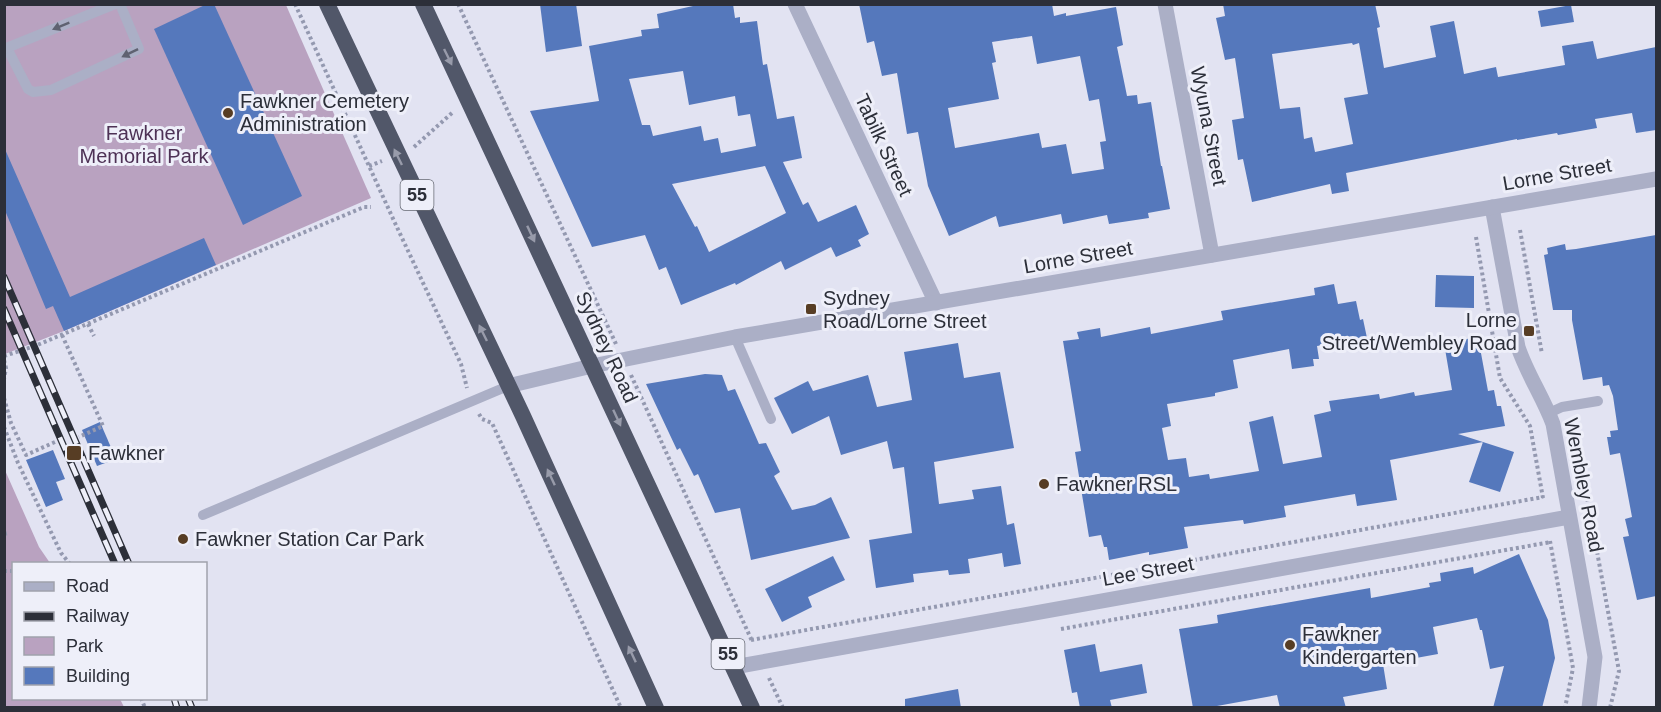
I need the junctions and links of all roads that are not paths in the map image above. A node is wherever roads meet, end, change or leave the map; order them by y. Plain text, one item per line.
1 (115, 4) edge
2 (120, 4) edge
3 (327, 4) edge
4 (423, 4) edge
5 (795, 4) edge
6 (1165, 4) edge
7 (6, 49) edge
8 (1656, 179) edge
9 (1492, 207) junction
10 (1212, 255) junction
11 (936, 303) junction
12 (735, 337) junction
13 (592, 366) junction
14 (508, 386) junction
15 (1598, 401) dead end
16 (1549, 413) junction
17 (771, 420) dead end
18 (202, 515) dead end
19 (1569, 517) junction
20 (734, 667) junction
21 (656, 708) edge
22 (752, 708) edge
23 (1589, 708) edge

1 -> 7 lane
2 -> 7 lane
14 -> 3 highway, 55
4 -> 13 highway, Sydney Road / 55
5 - 11 street, Tabilk Street
6 - 10 street, Wyuna Street
8 - 9 street, Lorne Street
9 - 10 street, Lorne Street
9 - 16 street, Wembley Road
10 - 11 street, Lorne Street
11 - 12 street, Lorne Street
12 - 13 street, Lorne Street
12 - 17 lane
13 - 14 street, Lorne Street
13 -> 20 highway, Sydney Road / 55
14 - 18 lane
21 -> 14 highway, 55
15 - 16 lane
16 - 19 street, Wembley Road
19 - 20 street, Lee Street
19 - 23 street, Wembley Road
20 - 22 highway, Sydney Road / 55

